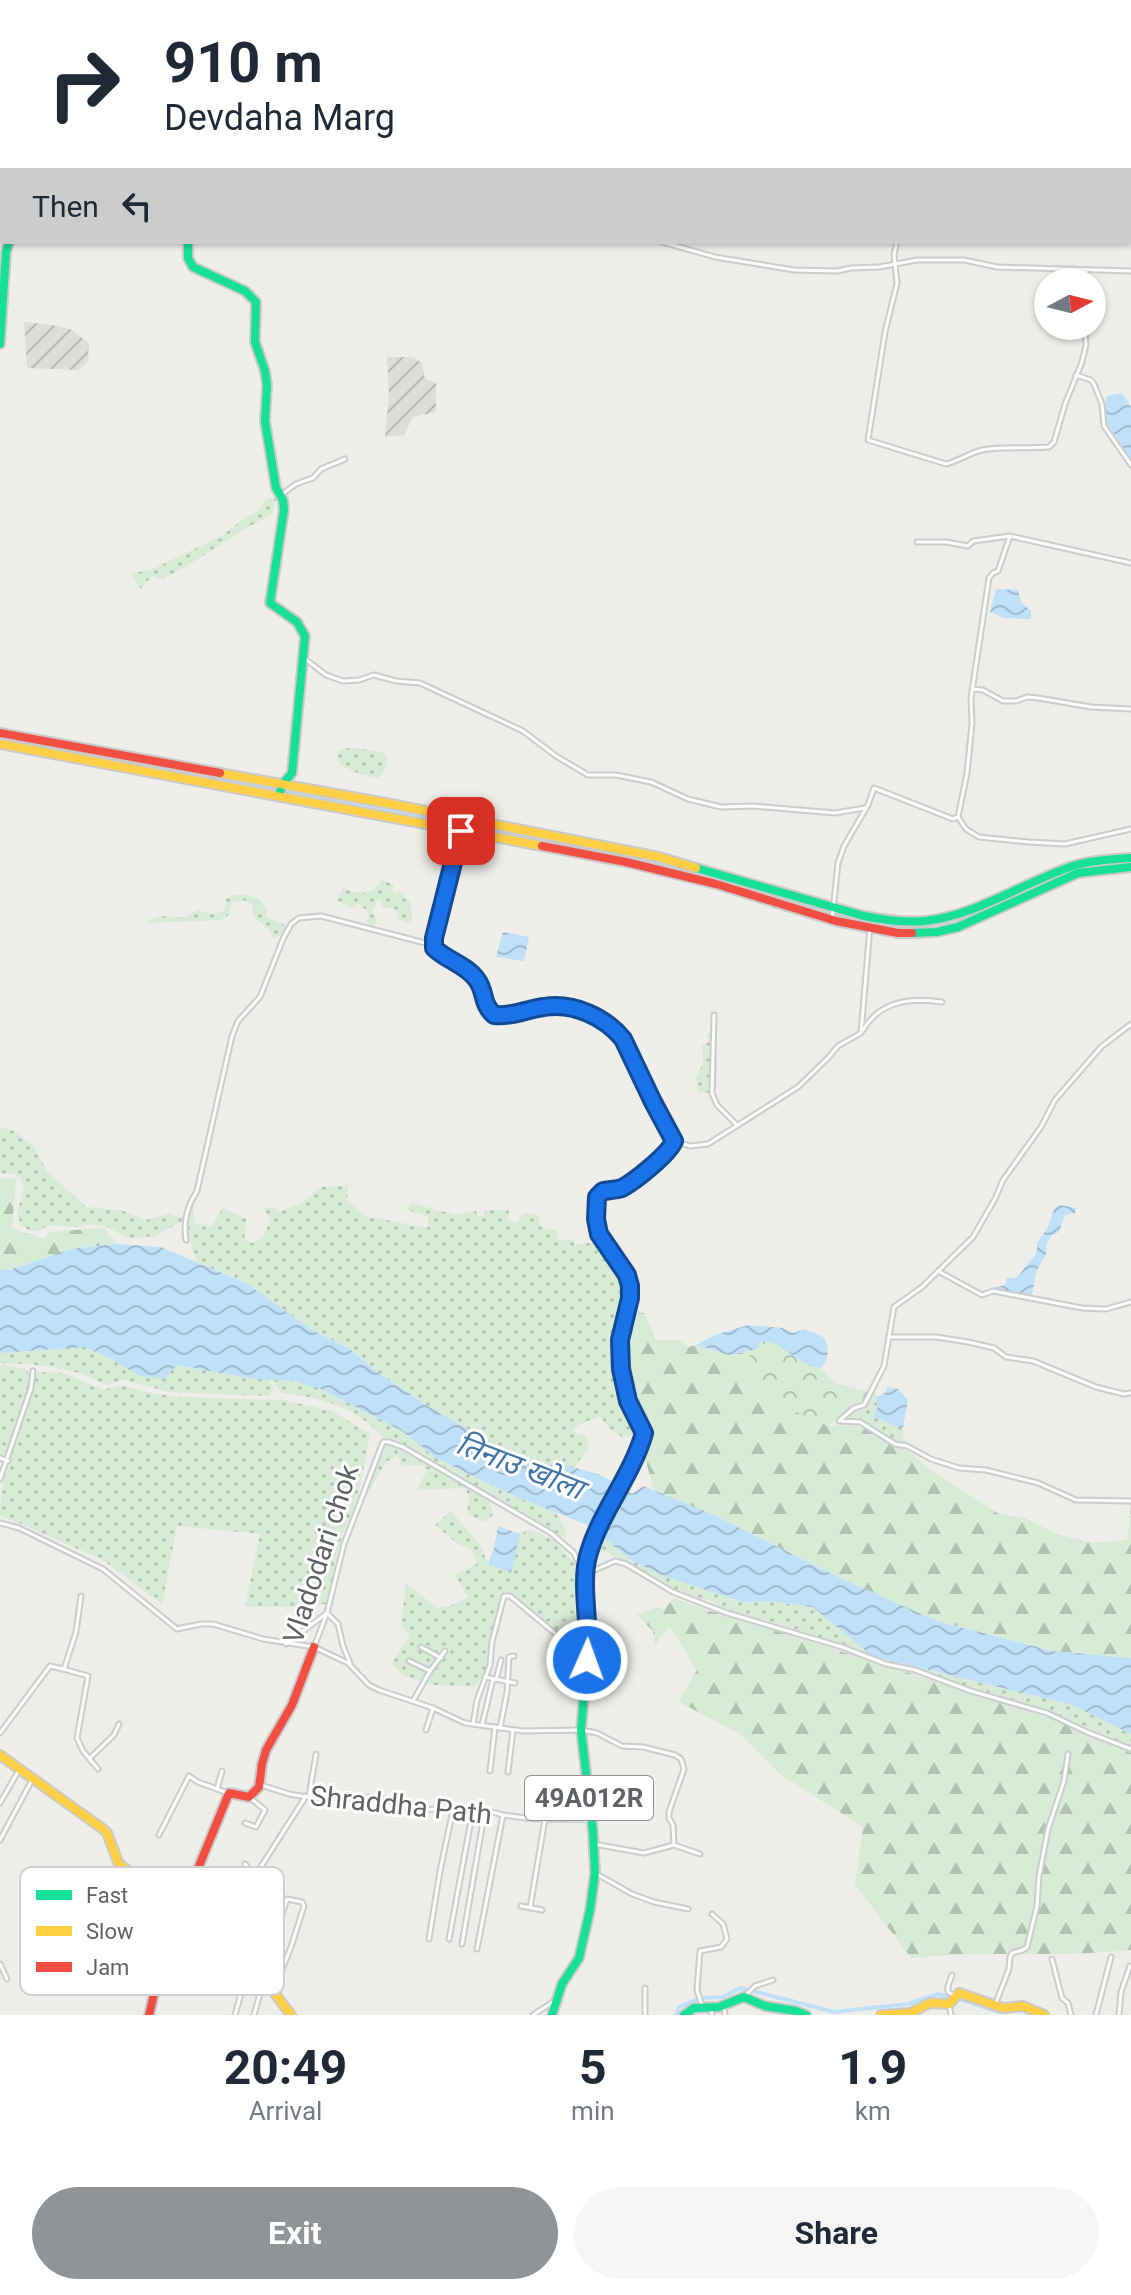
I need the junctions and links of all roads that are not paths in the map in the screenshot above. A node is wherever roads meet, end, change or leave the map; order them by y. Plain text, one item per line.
1 (8, 244) edge
2 (188, 244) edge
3 (669, 244) edge
4 (896, 244) edge
5 (895, 264) junction
6 (1034, 269) edge
7 (1106, 271) edge
8 (1131, 271) edge
9 (1086, 340) edge
10 (0, 344) edge
11 (1076, 375) junction
12 (345, 459) dead end
13 (1131, 465) edge
14 (281, 495) junction
15 (1010, 536) junction
16 (917, 542) dead end
17 (1131, 563) edge
18 (304, 658) junction
19 (973, 689) junction
20 (1131, 709) edge
21 (0, 733) edge
22 (0, 744) edge
23 (282, 785) junction
24 (279, 795) junction
25 (865, 808) junction
26 (958, 817) junction
27 (463, 818) junction
28 (1131, 829) edge
29 (461, 831) junction
30 (1131, 858) edge
31 (1131, 867) edge
32 (834, 906) junction
33 (832, 920) junction
34 (870, 927) junction
35 (433, 945) junction
36 (942, 1002) dead end
37 (714, 1015) dead end
38 (1131, 1024) edge
39 (861, 1033) junction
40 (737, 1125) junction
41 (674, 1141) junction
42 (186, 1240) dead end
43 (938, 1271) junction
44 (1131, 1302) edge
45 (889, 1337) junction
46 (33, 1371) dead end
47 (1131, 1393) edge
48 (0, 1458) edge
49 (8, 1461) junction
50 (0, 1479) edge
51 (1131, 1501) edge
52 (0, 1523) edge
53 (586, 1574) junction
54 (81, 1596) dead end
55 (327, 1613) junction
56 (286, 1644) junction
57 (314, 1647) junction
58 (421, 1647) dead end
59 (445, 1651) dead end
60 (514, 1656) dead end
61 (441, 1658) junction
62 (501, 1660) dead end
63 (587, 1660) junction
64 (409, 1661) dead end
65 (352, 1667) junction
66 (63, 1669) junction
67 (430, 1671) junction
68 (485, 1677) junction
69 (495, 1680) junction
70 (508, 1683) junction
71 (515, 1683) dead end
72 (413, 1701) junction
73 (433, 1708) junction
74 (119, 1724) dead end
75 (473, 1724) junction
76 (482, 1725) junction
77 (497, 1727) junction
78 (426, 1730) dead end
79 (513, 1730) junction
80 (581, 1730) junction
81 (0, 1733) edge
82 (1131, 1749) edge
83 (316, 1754) dead end
84 (1068, 1754) dead end
85 (0, 1755) edge
86 (90, 1758) junction
87 (98, 1769) dead end
88 (19, 1770) junction
89 (222, 1771) dead end
90 (490, 1771) dead end
91 (508, 1772) dead end
92 (32, 1780) junction
93 (261, 1785) junction
94 (217, 1789) junction
95 (229, 1793) junction
96 (307, 1796) junction
97 (249, 1797) junction
98 (0, 1803) edge
99 (453, 1810) junction
100 (473, 1810) junction
101 (485, 1810) junction
102 (503, 1815) junction
103 (545, 1819) junction
104 (591, 1820) junction
105 (245, 1823) dead end
106 (159, 1835) dead end
107 (0, 1840) edge
108 (594, 1844) junction
109 (674, 1845) junction
110 (700, 1854) dead end
111 (245, 1864) dead end
112 (124, 1867) edge
113 (198, 1867) edge
114 (247, 1867) edge
115 (261, 1867) edge
116 (595, 1873) junction
117 (521, 1906) dead end
118 (284, 1908) edge
119 (530, 1908) junction
120 (688, 1909) dead end
121 (542, 1910) dead end
122 (712, 1914) dead end
123 (429, 1939) dead end
124 (449, 1939) dead end
125 (462, 1944) dead end
126 (477, 1949) dead end
127 (1111, 1957) dead end
128 (1052, 1959) dead end
129 (0, 1964) edge
130 (284, 1965) edge
131 (1130, 1966) edge
132 (952, 1975) dead end
133 (7, 1979) dead end
134 (773, 1980) dead end
135 (645, 1988) dead end
136 (154, 1995) edge
137 (241, 1995) edge
138 (260, 1995) edge
139 (277, 1995) edge
140 (744, 1997) junction
141 (558, 2000) junction
142 (952, 2000) junction
143 (995, 2005) junction
144 (708, 2009) edge
145 (725, 2011) edge
146 (892, 2014) edge
147 (912, 2014) edge
148 (149, 2015) edge
149 (235, 2015) edge
150 (254, 2015) edge
151 (291, 2015) edge
152 (533, 2015) edge
153 (552, 2015) edge
154 (645, 2015) edge
155 (684, 2015) edge
156 (806, 2015) edge
157 (881, 2015) edge
158 (951, 2015) edge
159 (1044, 2015) edge
160 (1071, 2015) edge
161 (1096, 2015) edge
162 (1119, 2015) edge

1 - 10 main road
2 - 14 main road
3 - 5 street
4 - 5 street
5 - 6 street
5 - 11 street
7 - 8 street
9 - 11 street
11 - 13 street
12 - 14 street
14 - 18 main road
15 - 16 street
15 - 17 street
15 - 19 street
18 - 23 main road
18 - 25 street
19 - 20 street
19 - 26 street
21 - 23 main road
22 - 24 main road
23 - 24 main road
23 - 27 main road
24 - 29 main road
25 - 26 street
25 - 32 street
26 - 28 street
27 - 29 main road
27 - 32 main road
29 - 33 main road
29 - 35 main road
30 - 32 main road
31 - 34 main road
32 - 33 street
33 - 34 main road
34 - 39 street
35 - 41 main road
35 - 42 street
36 - 39 street
37 - 40 street
38 - 43 street
39 - 40 street
40 - 41 street
41 - 53 main road, 49A012R
43 - 44 street
43 - 45 street
45 - 47 street
45 - 51 street
46 - 49 street
48 - 49 street
49 - 50 street
52 - 56 street
53 - 55 street, Vladodari chok
53 - 63 main road, 49A012R
53 - 82 street
54 - 66 street
55 - 56 street
55 - 57 street, Vladodari chok
55 - 65 street
56 - 57 street
57 - 65 street
57 - 93 main road, Vladodari chok
58 - 61 street
59 - 61 street
60 - 70 street
61 - 67 street
62 - 69 street
63 - 68 street
63 - 80 main road, 49A012R
64 - 67 street
65 - 72 street
66 - 81 street
66 - 86 street
67 - 72 street
68 - 69 street
68 - 75 street
69 - 70 street
69 - 76 street
70 - 71 street
70 - 77 street
72 - 73 street
73 - 75 street
73 - 78 street
74 - 86 street
75 - 76 street
76 - 77 street
77 - 79 street
77 - 90 street
79 - 80 street
79 - 91 street
80 - 104 main road, 49A012R
80 - 109 street
83 - 96 street
84 - 143 street
85 - 88 main road
86 - 87 street
88 - 92 main road
88 - 98 street
89 - 94 street
92 - 107 street
92 - 112 main road
93 - 96 street, Shraddha Path
93 - 97 main road
94 - 95 street
94 - 106 street
95 - 97 main road
95 - 113 main road
96 - 99 street, Shraddha Path
96 - 115 street
97 - 105 street
99 - 100 street, Shraddha Path
99 - 123 street
100 - 101 street, Shraddha Path
100 - 124 street
101 - 102 street, Shraddha Path
101 - 125 street
102 - 103 street, Shraddha Path
102 - 126 street
103 - 104 street, Shraddha Path
103 - 119 street
104 - 108 main road, 49A012R
108 - 109 street
108 - 116 main road, 49A012R
109 - 110 street
111 - 114 street
116 - 120 street
116 - 141 main road, 49A012R
117 - 119 street
118 - 130 street
119 - 121 street
122 - 144 street
127 - 161 street
128 - 160 street
129 - 133 street
131 - 162 street
132 - 142 street
134 - 140 street
135 - 154 street
136 - 148 main road
137 - 149 street
138 - 150 street
139 - 151 main road
140 - 145 main road
140 - 156 main road
141 - 152 street
141 - 153 main road, 49A012R
142 - 143 main road
142 - 147 main road
142 - 158 street
143 - 159 main road
144 - 145 main road
144 - 155 main road
146 - 147 main road
146 - 157 main road

